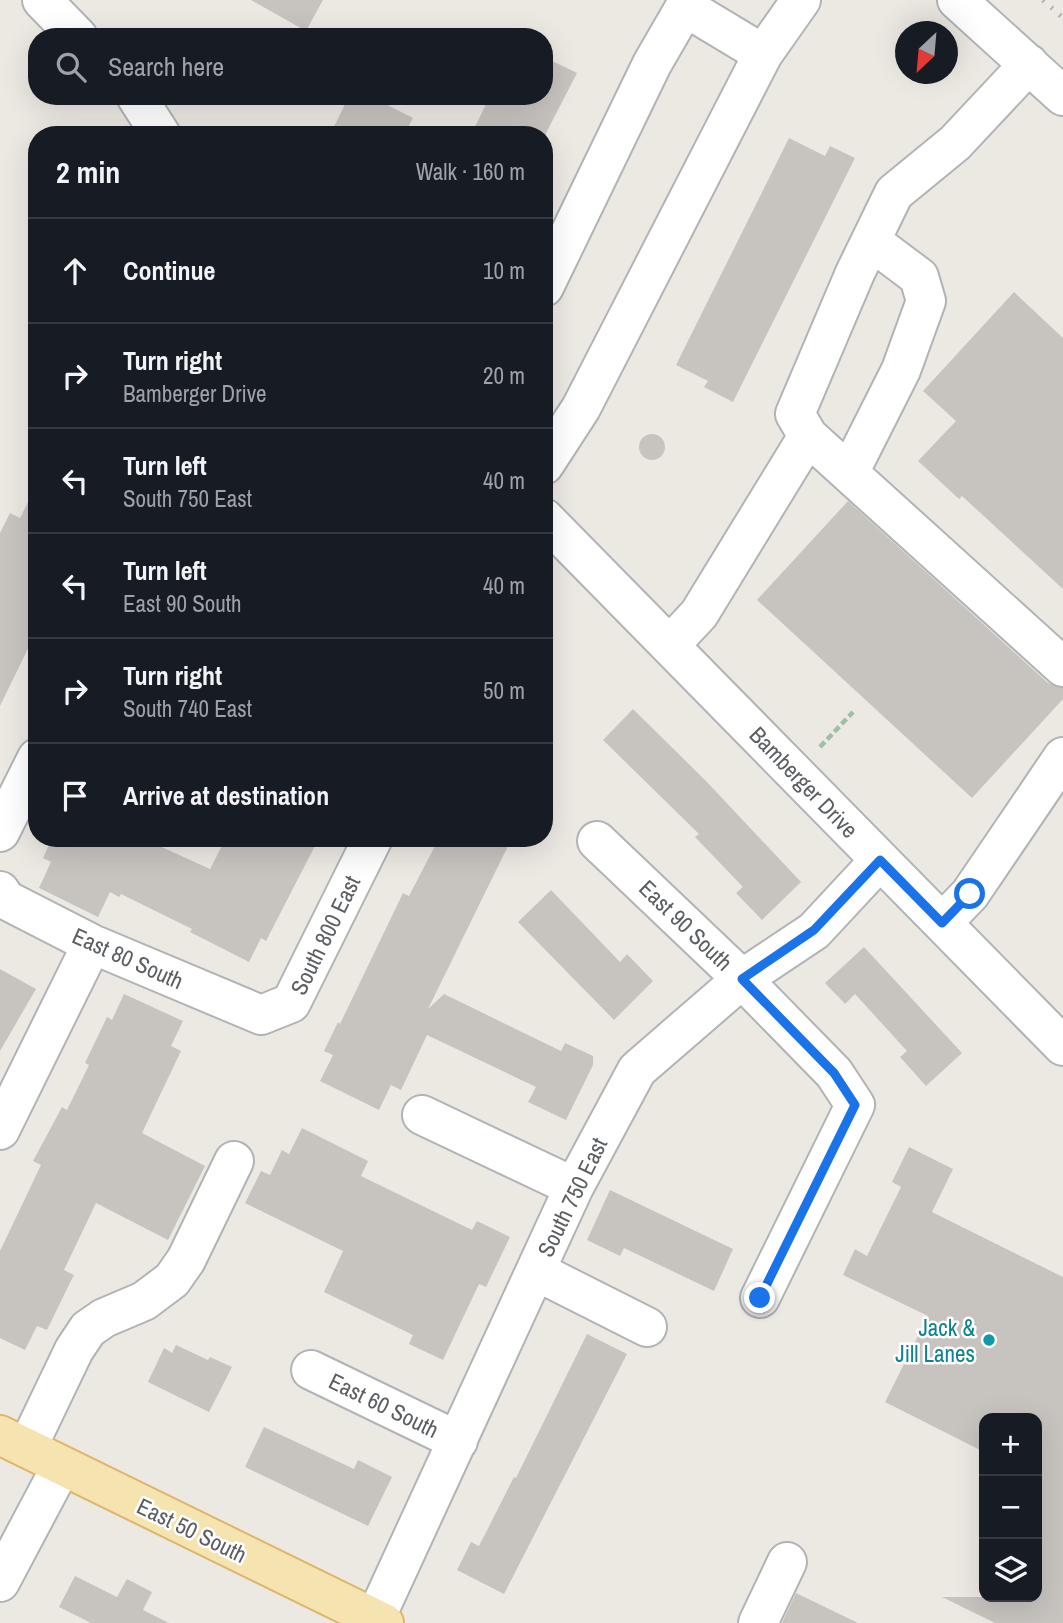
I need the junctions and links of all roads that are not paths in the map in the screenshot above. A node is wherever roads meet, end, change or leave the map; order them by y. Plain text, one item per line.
1 (42, 0) edge
2 (801, 0) edge
3 (957, 0) edge
4 (687, 3) edge
5 (69, 28) edge
6 (763, 54) junction
7 (1029, 64) junction
8 (1063, 96) edge
9 (142, 105) edge
10 (155, 126) edge
11 (871, 242) junction
12 (553, 268) edge
13 (808, 436) junction
14 (553, 451) edge
15 (849, 473) junction
16 (553, 526) edge
17 (670, 646) junction
18 (1063, 667) edge
19 (1063, 757) edge
20 (28, 776) edge
21 (0, 832) edge
22 (597, 841) dead end
23 (369, 847) edge
24 (880, 860) junction
25 (0, 891) edge
26 (942, 923) junction
27 (92, 944) junction
28 (742, 979) junction
29 (261, 1015) joint
30 (1063, 1046) edge
31 (422, 1115) dead end
32 (0, 1130) edge
33 (234, 1161) dead end
34 (574, 1187) junction
35 (536, 1271) junction
36 (760, 1298) dead end
37 (647, 1327) dead end
38 (311, 1370) dead end
39 (458, 1441) junction
40 (13, 1442) edge
41 (61, 1466) junction
42 (787, 1562) dead end
43 (0, 1582) edge
44 (380, 1621) edge
45 (758, 1623) edge

1 - 5 street
2 - 6 street
3 - 7 street
4 - 6 street
4 - 12 street
6 - 14 street
7 - 8 street
7 - 11 street
9 - 10 street
11 - 13 street
11 - 15 street
13 - 15 street
13 - 17 street
15 - 18 street
16 - 17 street, Bamberger Drive
17 - 24 street, Bamberger Drive
19 - 26 street
20 - 21 street
22 - 28 street, East 90 South
23 - 29 street, South 800 East
24 - 26 street, Bamberger Drive
24 - 28 street, South 750 East
25 - 27 street, East 80 South
26 - 30 street, Bamberger Drive
27 - 29 street, East 80 South
27 - 32 street
28 - 34 street, South 750 East
28 - 36 street, East 90 South
31 - 34 street
33 - 40 street
34 - 35 street, South 750 East
35 - 37 street
35 - 39 street, South 750 East
38 - 39 street, East 60 South
39 - 44 street, South 750 East
40 - 41 main road, East 50 South
41 - 43 street
41 - 44 main road, East 50 South
42 - 45 street

